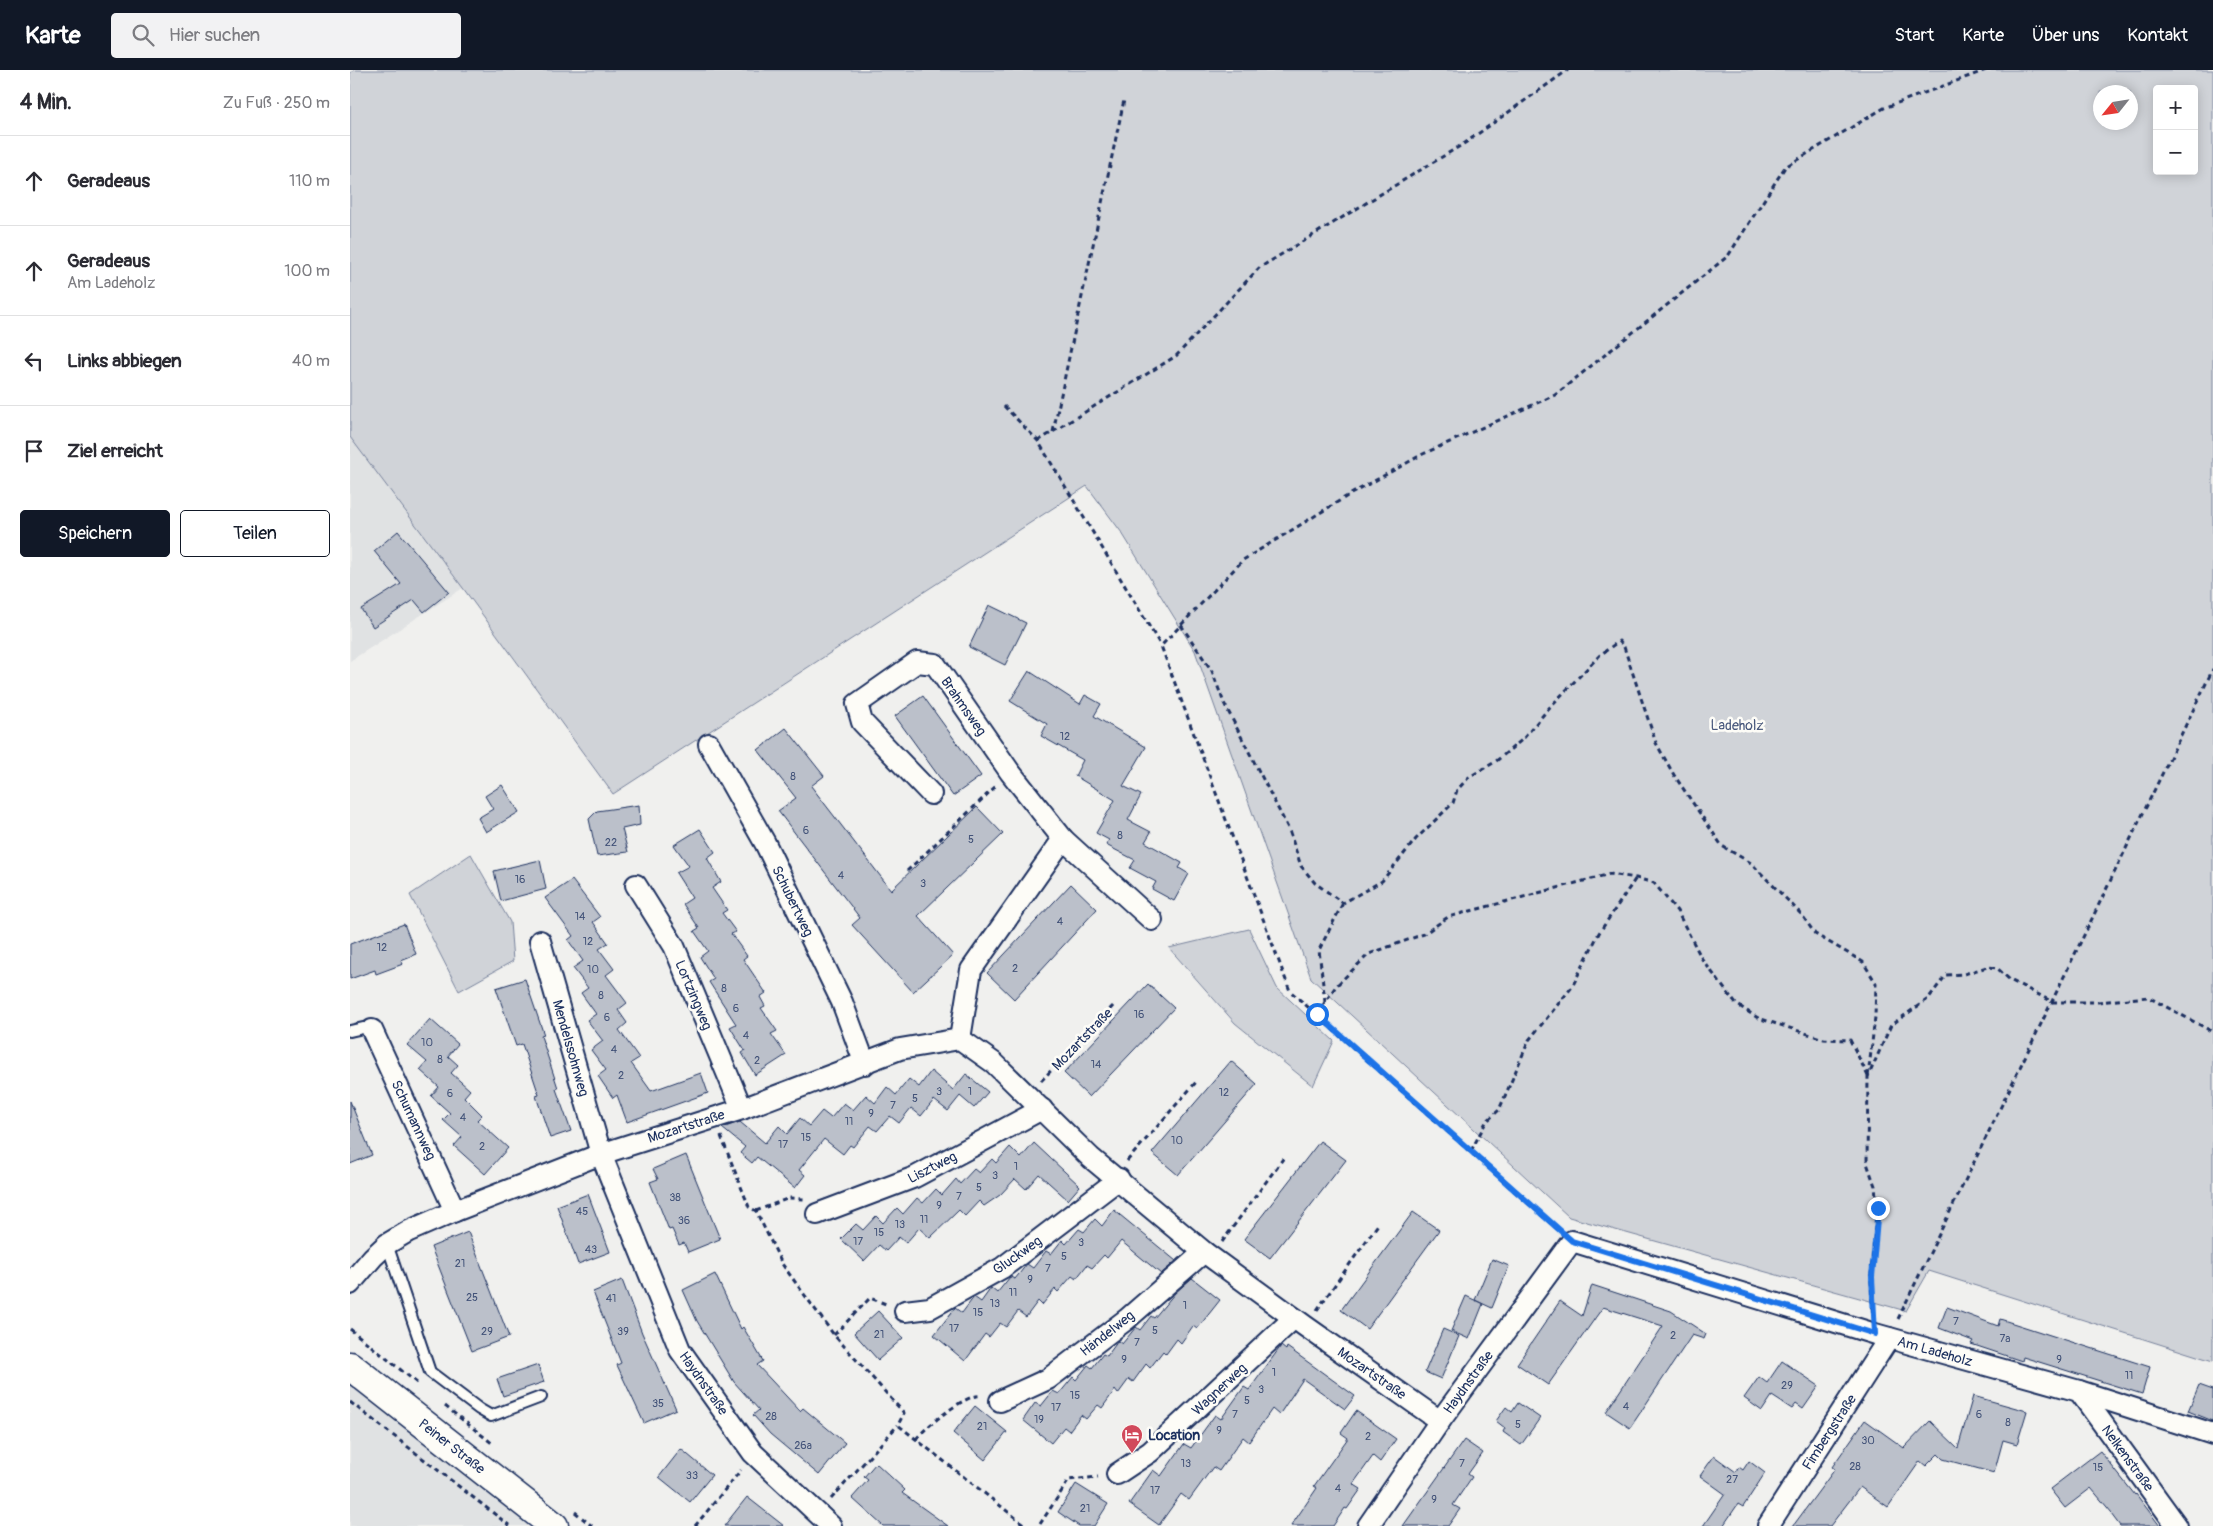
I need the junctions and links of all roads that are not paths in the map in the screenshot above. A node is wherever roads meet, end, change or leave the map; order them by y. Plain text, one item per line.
1 (709, 744) dead end
2 (931, 794) dead end
3 (1063, 839) junction
4 (636, 885) dead end
5 (1152, 920) dead end
6 (540, 941) dead end
7 (372, 1030) joint
8 (350, 1031) edge
9 (960, 1039) junction
10 (865, 1064) junction
11 (1035, 1102) junction
12 (742, 1109) junction
13 (601, 1154) junction
14 (1117, 1177) junction
15 (455, 1211) junction
16 (818, 1214) road end
17 (1572, 1241) joint
18 (387, 1244) junction
19 (1208, 1254) junction
20 (350, 1284) edge
21 (906, 1311) road end
22 (1299, 1322) junction
23 (1882, 1336) junction
24 (350, 1366) edge
25 (363, 1384) edge
26 (2079, 1391) junction
27 (541, 1397) dead end
28 (1000, 1401) road end
29 (1440, 1421) junction
30 (2213, 1434) edge
31 (1118, 1474) road end
32 (562, 1517) edge
33 (824, 1520) edge
34 (1368, 1526) edge
35 (1768, 1526) edge
36 (2177, 1526) edge

1 - 10 street, Schubertweg
2 - 3 street, Brahmsweg
3 - 5 street, Brahmsweg
3 - 9 street
4 - 12 street, Lortzingweg
6 - 13 street, Mendelssohnweg
7 - 8 lane
7 - 15 street, Schumannweg
9 - 10 street, Mozartstraße
9 - 11 street, Mozartstraße
10 - 12 street, Mozartstraße
11 - 14 street, Mozartstraße
11 - 16 street, Lisztweg
12 - 13 street, Mozartstraße
13 - 15 street, Mozartstraße
13 - 33 street, Haydnstraße
14 - 19 street, Mozartstraße
14 - 21 street, Gluckweg
15 - 18 street, Mozartstraße
17 - 23 street, Am Ladeholz
17 - 29 street, Haydnstraße
18 - 20 street, Mozartstraße
18 - 27 lane
19 - 22 street, Mozartstraße
19 - 28 street, Händelweg
22 - 29 street, Mozartstraße
22 - 31 street, Wagnerweg
23 - 26 street, Am Ladeholz
23 - 35 street, Fimbergstraße
24 - 25 main road, Peiner Straße
25 - 32 main road, Peiner Straße
26 - 30 street, Am Ladeholz
26 - 36 street, Nelkenstraße
29 - 34 street, Haydnstraße

